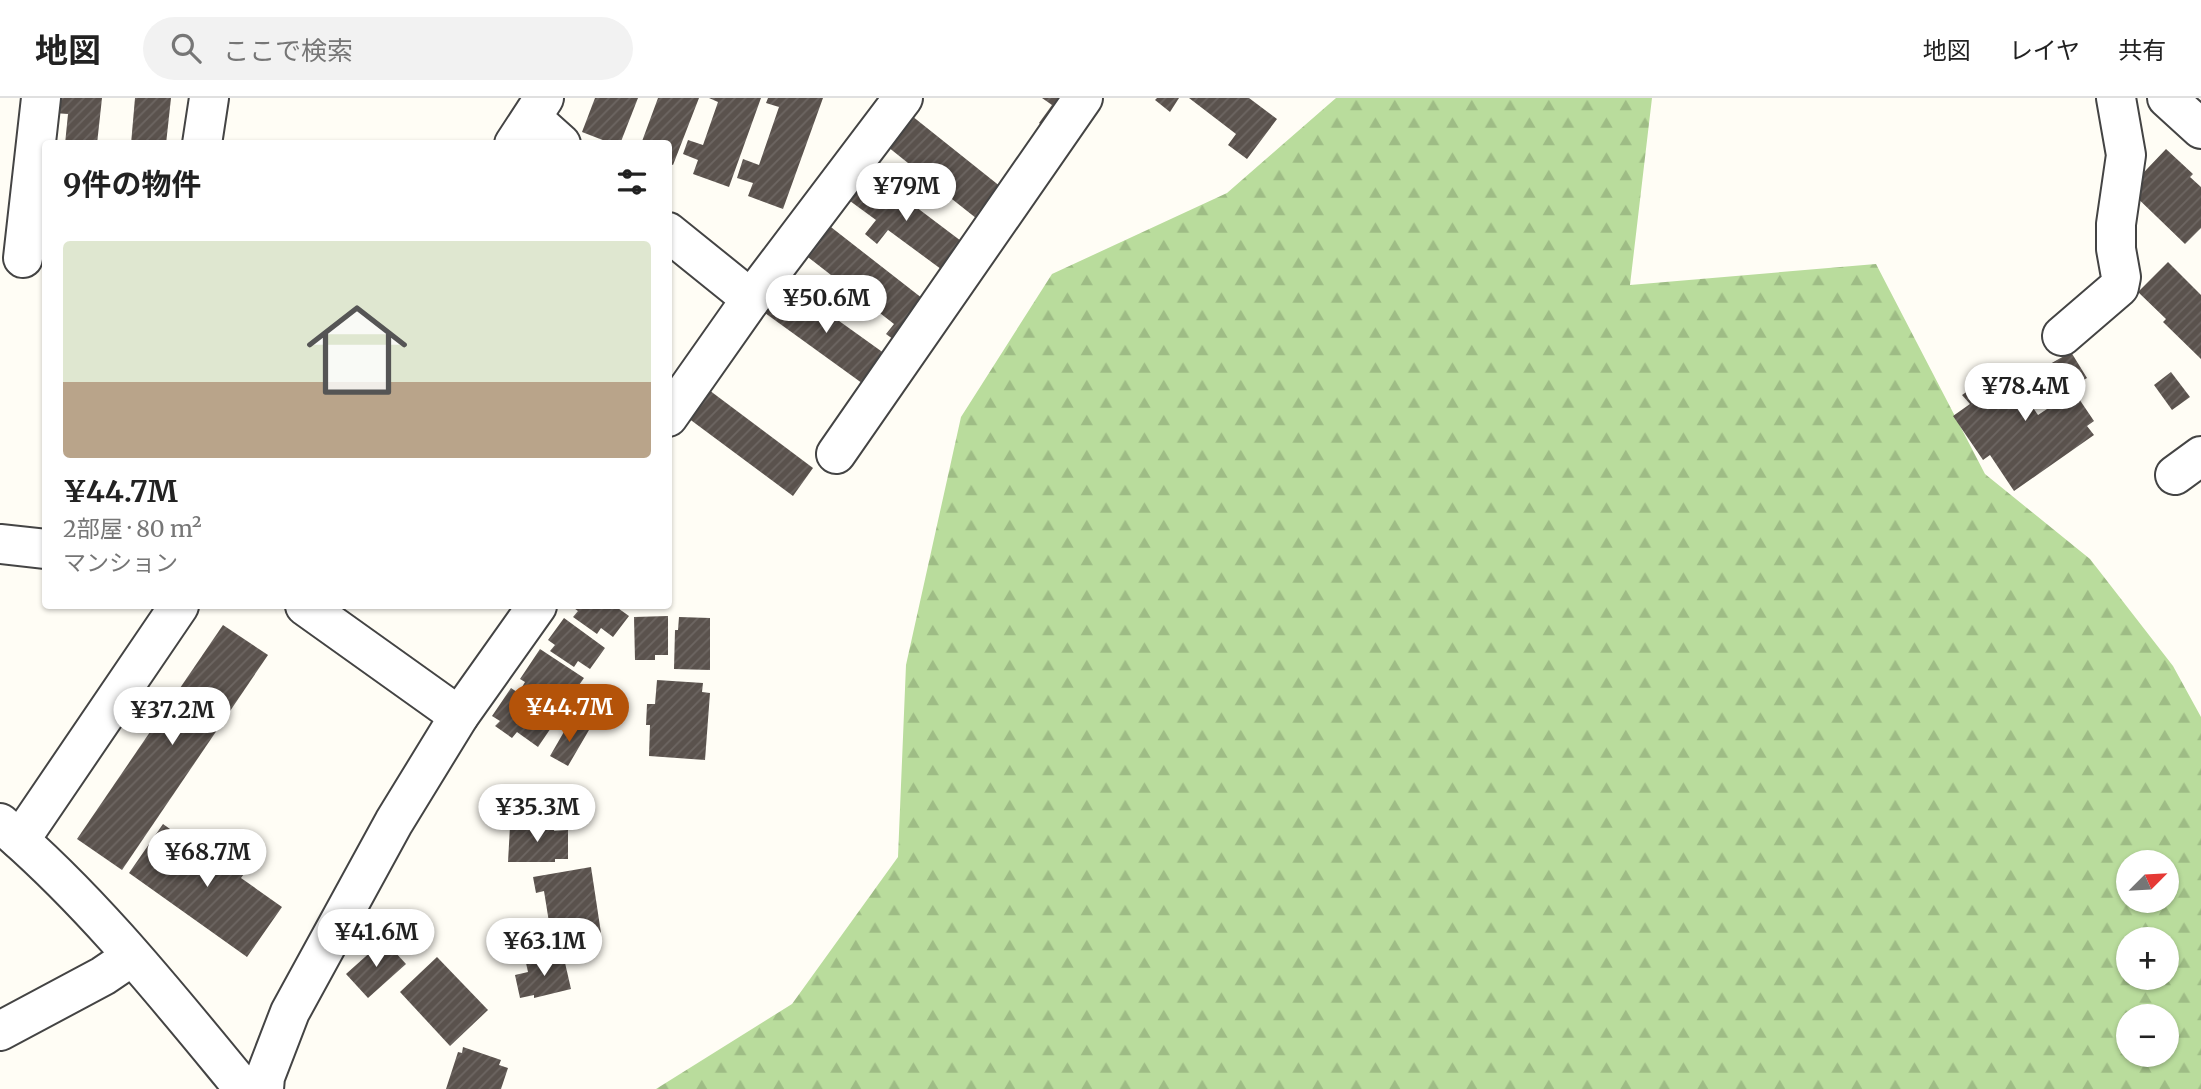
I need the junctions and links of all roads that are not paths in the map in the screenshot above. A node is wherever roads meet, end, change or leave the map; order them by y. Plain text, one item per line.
1 (41, 98) edge
2 (209, 98) edge
3 (902, 98) edge
4 (1083, 98) edge
5 (2116, 98) edge
6 (2167, 98) edge
7 (530, 120) edge
8 (2201, 129) edge
9 (203, 140) edge
10 (556, 140) edge
11 (672, 235) edge
12 (23, 258) edge
13 (751, 299) junction
14 (2062, 336) dead end
15 (672, 411) edge
16 (836, 454) dead end
17 (0, 544) edge
18 (42, 549) edge
19 (177, 609) edge
20 (309, 609) edge
21 (535, 609) edge
22 (459, 716) junction
23 (10, 831) edge
24 (131, 957) junction
25 (0, 1031) edge
26 (244, 1089) edge
27 (264, 1089) edge

1 - 12 street
2 - 9 street
3 - 13 street
4 - 16 street
5 - 14 street
6 - 8 street
7 - 10 street
11 - 13 street
13 - 15 street
17 - 18 street
19 - 23 street
20 - 22 street
21 - 22 street
22 - 27 street
23 - 24 street
24 - 25 street
24 - 26 street

